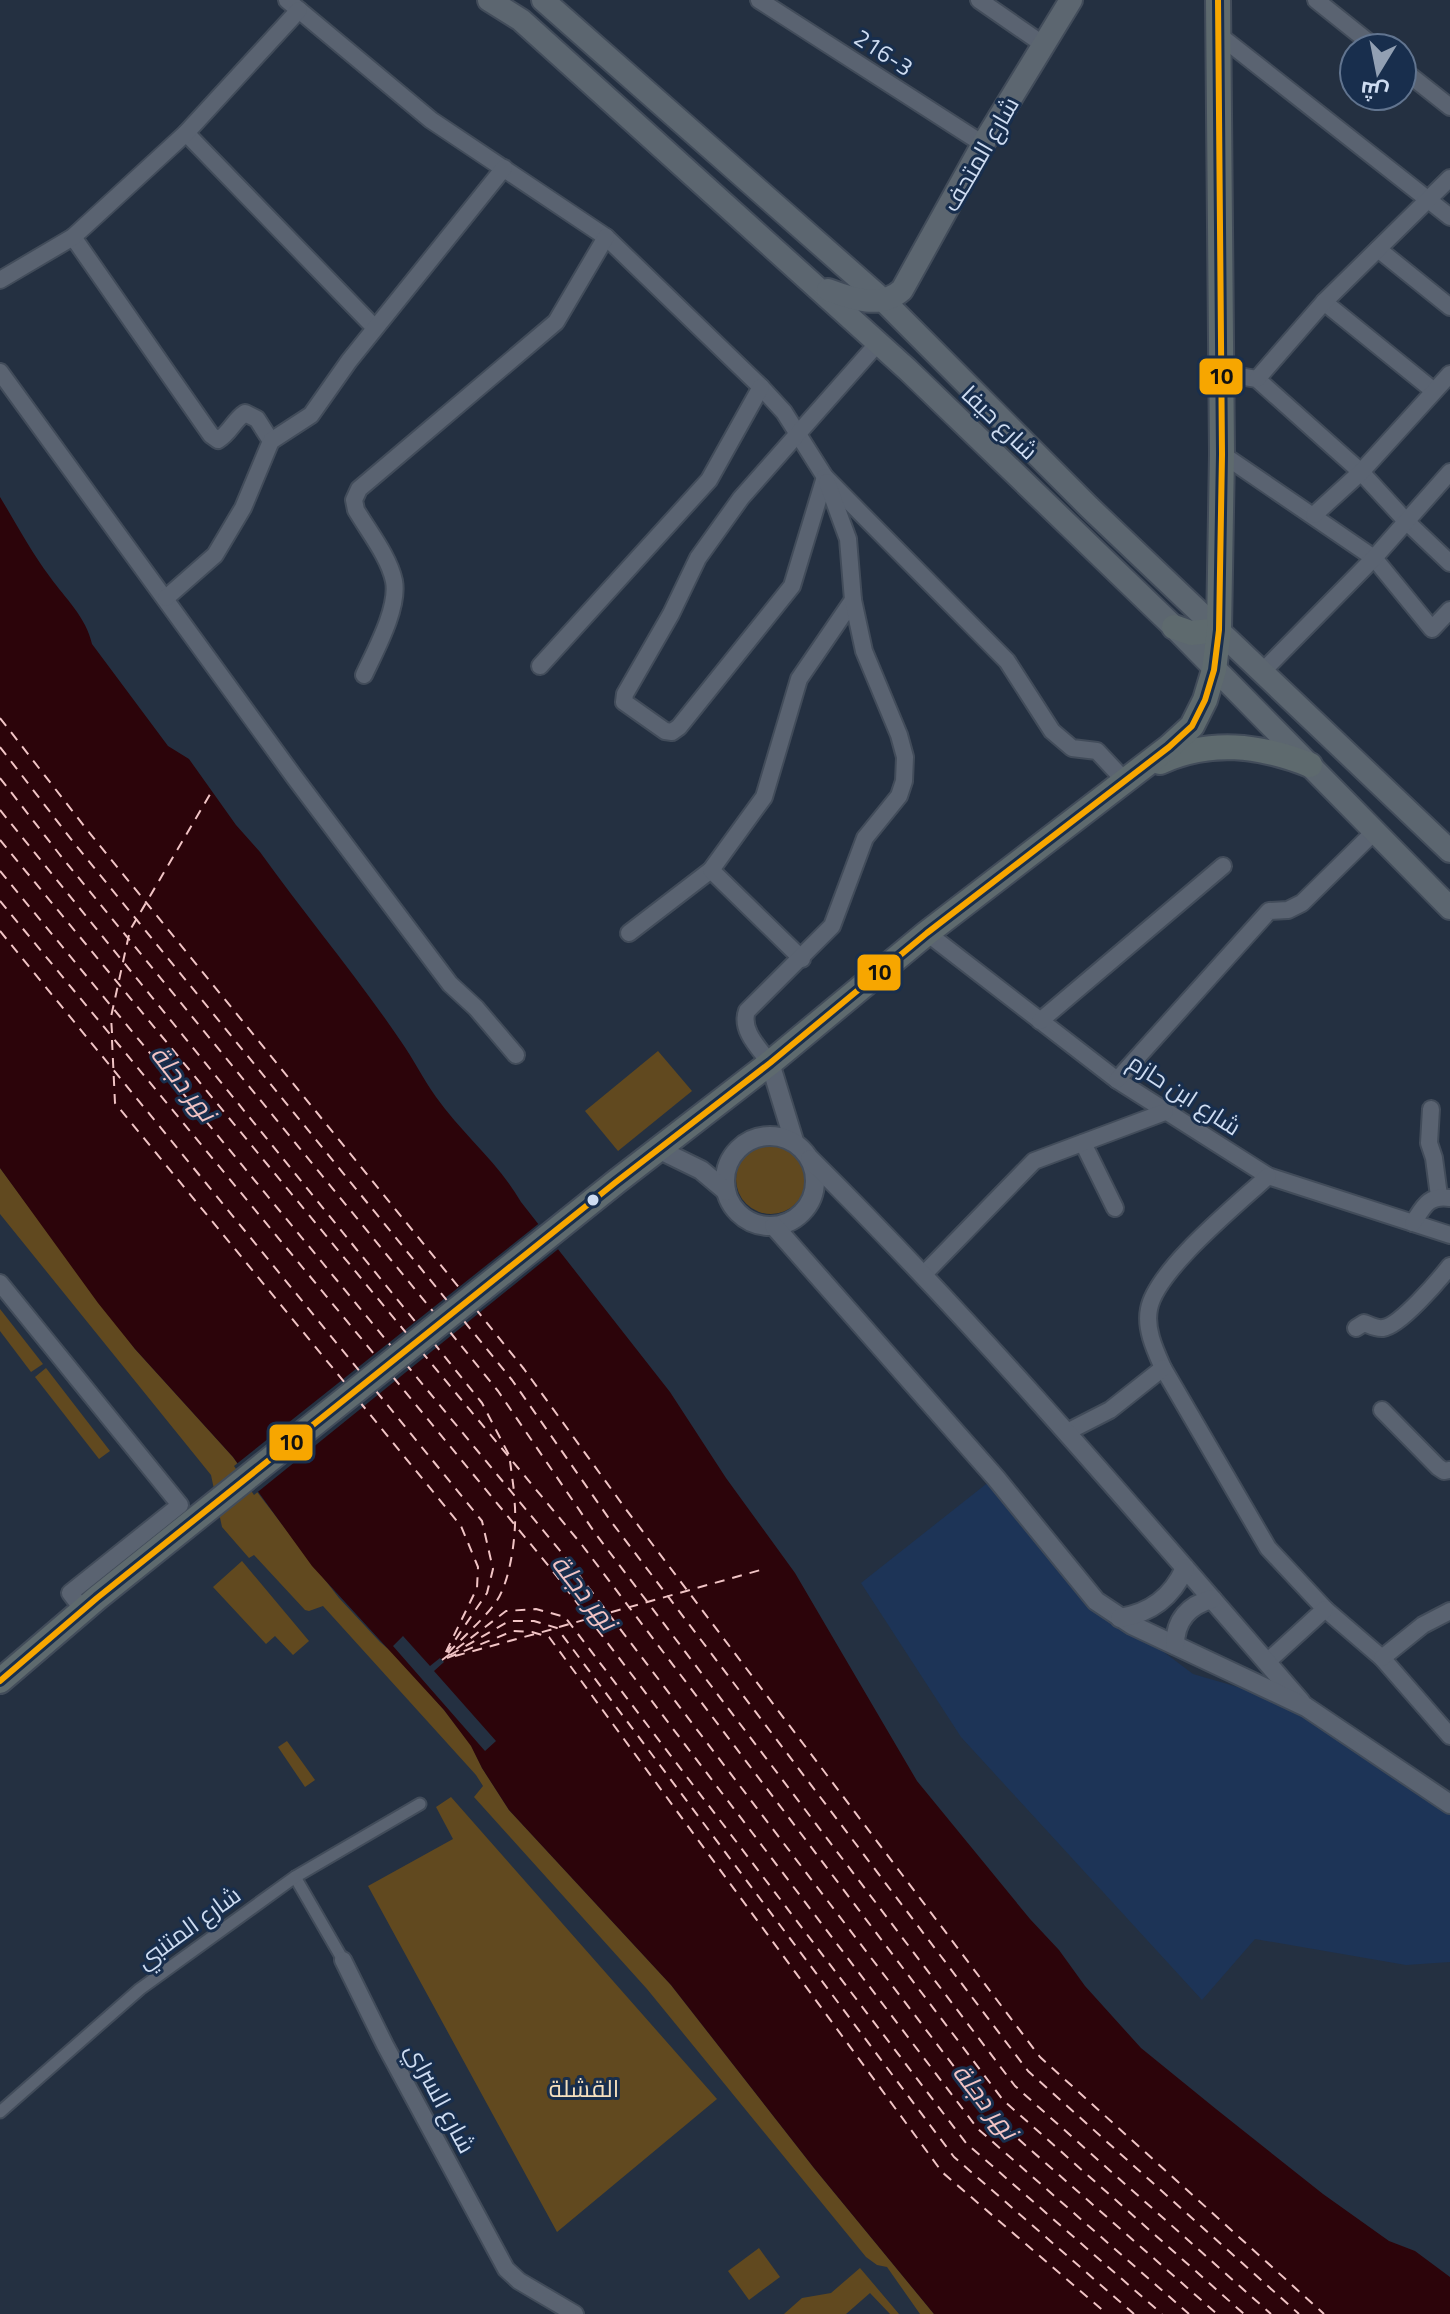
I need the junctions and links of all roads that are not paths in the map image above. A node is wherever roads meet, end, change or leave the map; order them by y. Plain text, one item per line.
1 (489, 0) edge
2 (543, 0) edge
3 (759, 0) edge
4 (979, 0) edge
5 (1071, 0) edge
6 (1218, 0) edge
7 (1316, 0) edge
8 (293, 5) edge
9 (1356, 32) edge
10 (1219, 35) junction
11 (1044, 45) junction
12 (1418, 82) edge
13 (1450, 107) edge
14 (186, 133) junction
15 (983, 144) junction
16 (504, 168) junction
17 (1450, 178) edge
18 (1428, 202) junction
19 (1450, 217) edge
20 (73, 237) junction
21 (606, 237) junction
22 (1378, 249) junction
23 (923, 255) junction
24 (0, 280) edge
25 (817, 286) junction
26 (883, 300) junction
27 (1324, 302) junction
28 (1450, 307) edge
29 (910, 327) junction
30 (375, 328) junction
31 (878, 343) junction
32 (908, 370) junction
33 (0, 372) edge
34 (1220, 373) junction
35 (1450, 374) edge
36 (1257, 379) junction
37 (761, 387) junction
38 (1434, 391) junction
39 (798, 434) junction
40 (271, 441) junction
41 (1222, 454) junction
42 (1361, 472) junction
43 (1450, 472) edge
44 (825, 477) junction
45 (1314, 515) junction
46 (1406, 521) junction
47 (1374, 558) junction
48 (1450, 563) edge
49 (166, 598) junction
50 (853, 600) junction
51 (1450, 610) edge
52 (1174, 627) junction
53 (1219, 630) junction
54 (1255, 664) junction
55 (540, 666) dead end
56 (364, 675) dead end
57 (1220, 676) junction
58 (1310, 765) junction
59 (1134, 776) junction
60 (1375, 831) junction
61 (1450, 851) edge
62 (1223, 866) dead end
63 (711, 870) junction
64 (1450, 908) edge
65 (629, 933) dead end
66 (927, 933) junction
67 (802, 959) junction
68 (1040, 1021) junction
69 (516, 1055) dead end
70 (770, 1063) junction
71 (1117, 1080) junction
72 (1431, 1109) dead end
73 (1165, 1112) junction
74 (794, 1141) junction
75 (1083, 1143) junction
76 (658, 1149) junction
77 (810, 1159) junction
78 (1268, 1176) junction
79 (726, 1191) junction
80 (1444, 1197) edge
81 (1115, 1208) dead end
82 (1413, 1223) junction
83 (774, 1226) junction
84 (1450, 1235) edge
85 (1450, 1266) edge
86 (924, 1274) junction
87 (0, 1283) edge
88 (1356, 1328) dead end
89 (1163, 1368) junction
90 (1382, 1410) dead end
91 (1067, 1432) junction
92 (1450, 1470) edge
93 (1185, 1568) junction
94 (1212, 1599) junction
95 (90, 1604) junction
96 (1325, 1609) junction
97 (1450, 1611) edge
98 (1120, 1618) junction
99 (1175, 1645) junction
100 (1382, 1658) junction
101 (1267, 1662) junction
102 (0, 1681) edge
103 (1306, 1707) junction
104 (1450, 1736) edge
105 (420, 1804) dead end
106 (1450, 1804) edge
107 (295, 1877) junction
108 (343, 1960) joint
109 (0, 2112) edge
110 (575, 2314) edge

1 - 25 main road, شارع حيفا
2 - 26 main road, شارع حيفا
3 - 15 street, 216-3
4 - 11 street
5 - 11 main road, شارع المتحف
6 - 10 main road
7 - 9 street
8 - 14 street
8 - 16 street
10 - 18 street
10 - 34 main road
11 - 15 main road, شارع المتحف
12 - 13 street
14 - 20 street
14 - 30 street
15 - 23 main road, شارع المتحف
16 - 21 street
16 - 30 street
17 - 18 street
18 - 19 street
18 - 22 street
20 - 24 street
20 - 40 street
21 - 37 street
21 - 56 street
22 - 27 street
22 - 28 street
23 - 26 main road, شارع المتحف
23 - 29 main road
25 - 26 main road
25 - 31 main road, شارع حيفا
26 - 29 main road, شارع حيفا
27 - 36 street
27 - 38 street
29 - 32 main road
29 - 53 main road, شارع حيفا
30 - 40 street
31 - 32 main road, شارع حيفا
31 - 39 street
32 - 52 main road, شارع حيفا
33 - 49 street
34 - 36 street
34 - 41 main road
35 - 38 street
36 - 42 street
37 - 39 street
37 - 55 street
38 - 42 street
39 - 44 street
39 - 44 street
40 - 49 street
41 - 45 street
41 - 53 main road
42 - 45 street
42 - 46 street
43 - 46 street
44 - 50 street
44 - 59 street
45 - 47 street
46 - 47 street
46 - 48 street
47 - 51 street
47 - 54 street
49 - 69 street
50 - 63 street
50 - 67 street
52 - 53 main road
52 - 57 main road, شارع حيفا
53 - 54 main road, شارع حيفا
53 - 57 main road
54 - 57 main road
54 - 61 main road, شارع حيفا
57 - 58 main road, شارع حيفا
57 - 59 main road
58 - 59 main road
58 - 60 main road, شارع حيفا
59 - 66 main road
60 - 64 main road, شارع حيفا
60 - 71 street
62 - 68 street
63 - 65 street
63 - 67 street
66 - 68 street, شارع ابن حازم
66 - 70 main road
67 - 70 street
68 - 71 street, شارع ابن حازم
70 - 74 street
70 - 76 main road
71 - 73 street, شارع ابن حازم
72 - 80 street
73 - 75 street
73 - 78 street, شارع ابن حازم
74 - 77 street
74 - 79 street
75 - 81 street
75 - 86 street
76 - 79 street
76 - 95 main road
77 - 83 street
77 - 86 street
78 - 82 street, شارع ابن حازم
78 - 89 street
79 - 83 street
80 - 82 street
82 - 84 street, شارع ابن حازم
83 - 98 street
85 - 88 street
86 - 91 street
87 - 95 street
89 - 91 street
89 - 96 street
90 - 92 street
91 - 93 street
93 - 94 street
93 - 98 street
94 - 99 street
94 - 101 street
95 - 102 main road
96 - 100 street
96 - 101 street
97 - 100 street
98 - 99 street
99 - 103 street
100 - 104 street
101 - 103 street
103 - 106 street
105 - 107 street, شارع المتنبي
107 - 108 street, شارع السراي
107 - 109 street, شارع المتنبي
108 - 110 street, شارع السراي

